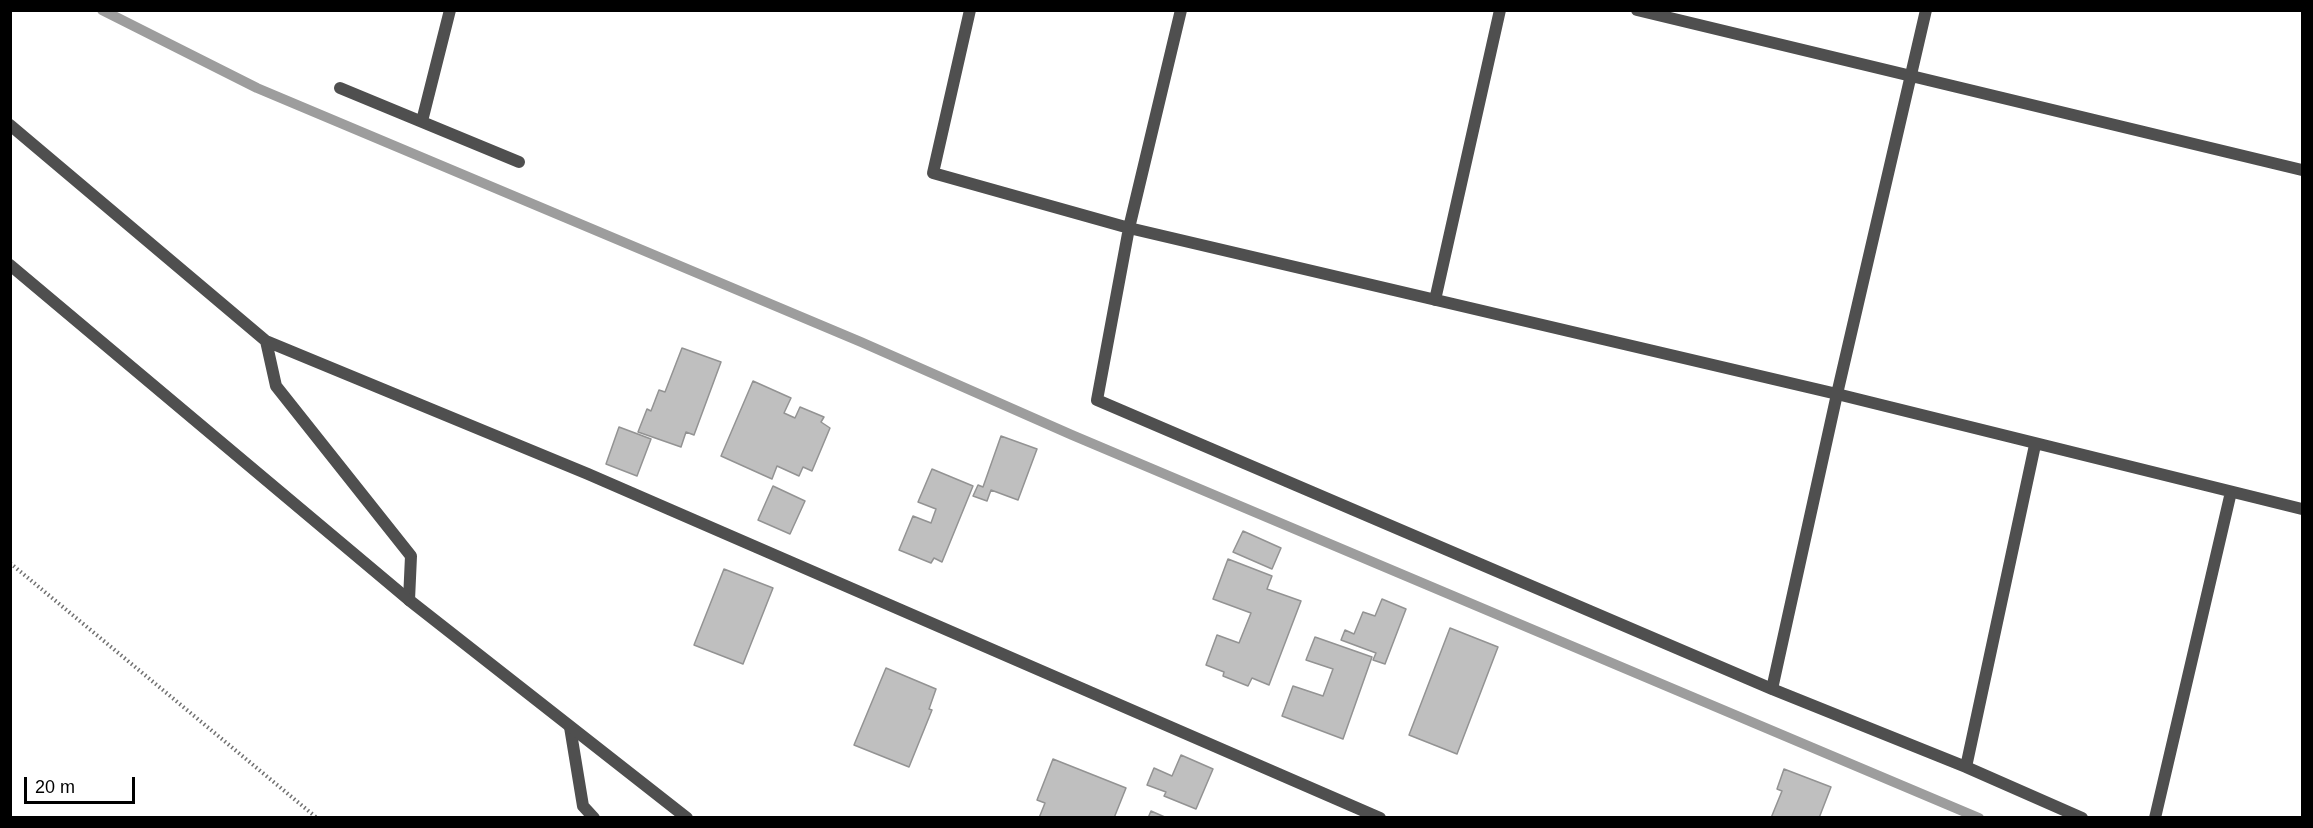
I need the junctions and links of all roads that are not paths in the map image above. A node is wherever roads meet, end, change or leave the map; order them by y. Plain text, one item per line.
1 (450, 10) edge
2 (970, 10) edge
3 (1180, 10) edge
4 (1500, 10) edge
5 (1636, 10) edge
6 (1926, 10) edge
7 (1911, 78) junction
8 (340, 88) dead end
9 (423, 121) junction
10 (10, 124) edge
11 (519, 162) dead end
12 (2302, 170) edge
13 (1129, 228) junction
14 (10, 265) edge
15 (1435, 300) junction
16 (266, 341) junction
17 (1837, 394) junction
18 (2035, 444) junction
19 (2231, 492) junction
20 (2302, 510) edge
21 (409, 600) junction
22 (1772, 689) junction
23 (570, 727) junction
24 (1966, 766) junction
25 (594, 818) edge
26 (687, 818) edge
27 (1380, 818) edge
28 (2082, 818) edge
29 (2155, 818) edge

1 - 9 street
2 - 13 street
3 - 13 street
4 - 15 street
5 - 7 street
6 - 7 street
7 - 12 street
7 - 17 street
8 - 9 street
9 - 11 street
10 - 16 street
13 - 15 street
13 - 22 street
14 - 21 street
15 - 17 street
16 - 21 street
16 - 27 street
17 - 18 street
17 - 22 street
18 - 19 street
18 - 24 street
19 - 20 street
19 - 29 street
21 - 23 street
22 - 24 street
23 - 25 street
23 - 26 street
24 - 28 street

